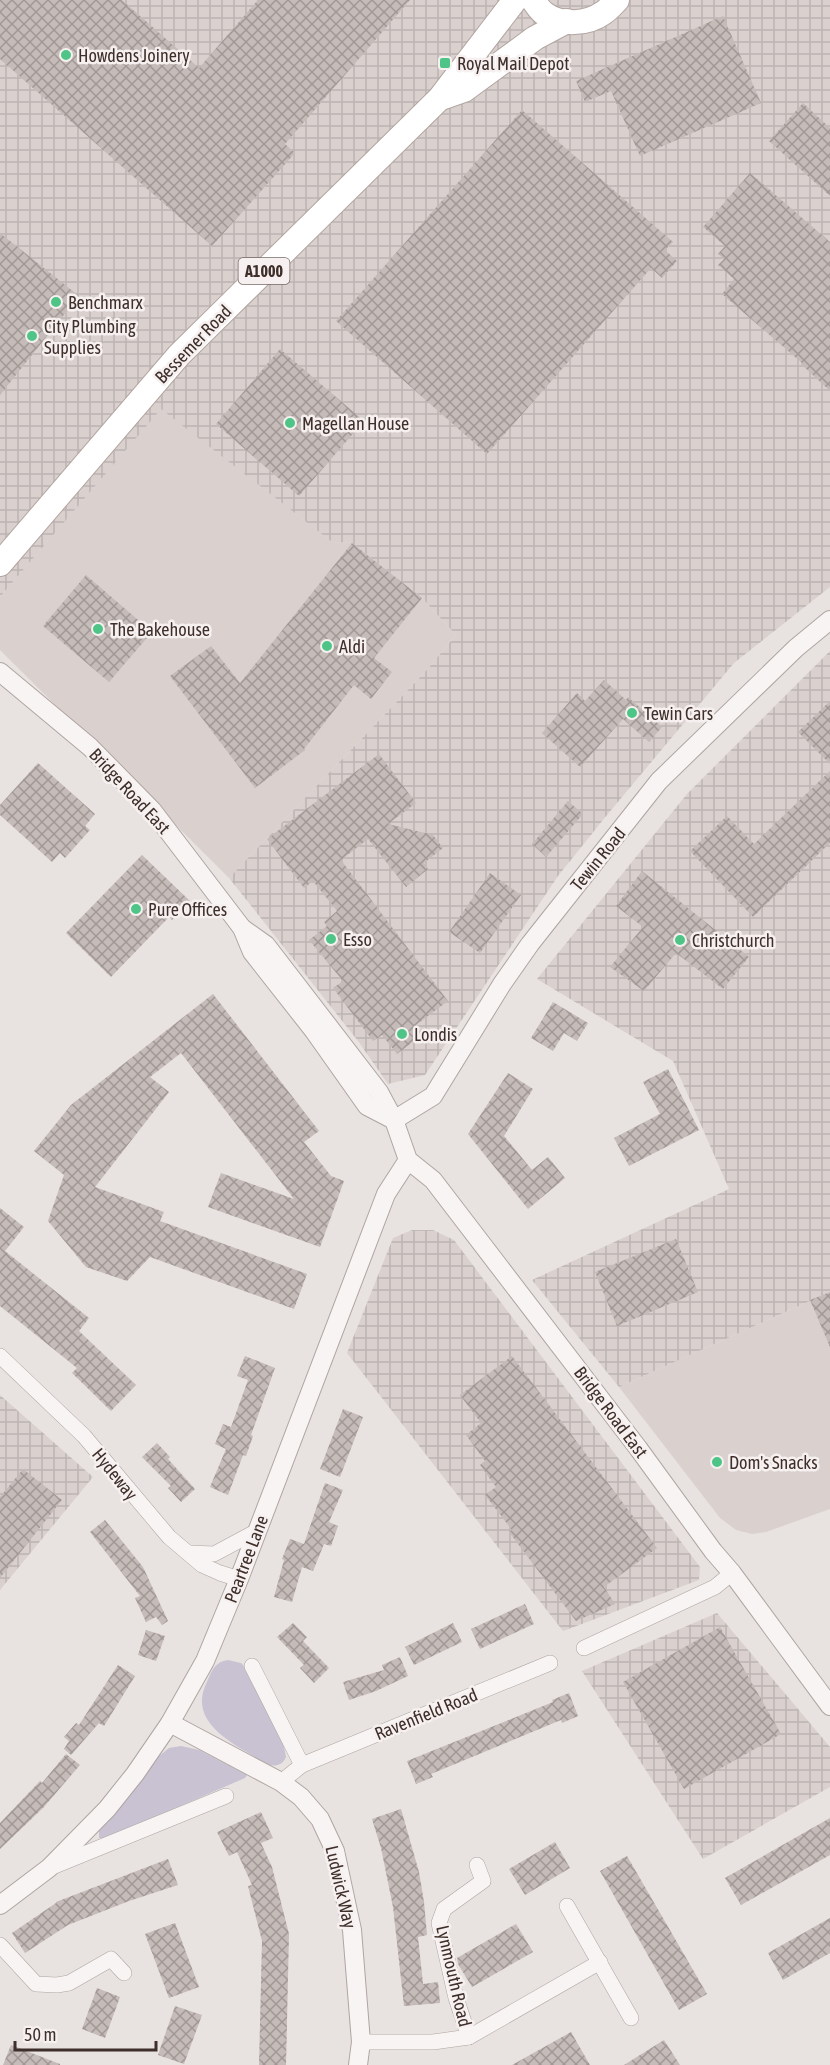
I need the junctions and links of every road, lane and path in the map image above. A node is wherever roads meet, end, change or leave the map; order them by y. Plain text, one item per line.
1 (515, 0) edge
2 (533, 0) edge
3 (617, 0) edge
4 (567, 21) junction
5 (440, 98) junction
6 (0, 564) edge
7 (830, 620) edge
8 (0, 672) edge
9 (394, 1120) junction
10 (408, 1160) junction
11 (0, 1356) edge
12 (257, 1531) junction
13 (189, 1552) junction
14 (732, 1573) junction
15 (239, 1579) junction
16 (584, 1648) dead end
17 (550, 1663) dead end
18 (252, 1666) dead end
19 (830, 1706) edge
20 (170, 1723) junction
21 (302, 1765) junction
22 (281, 1782) junction
23 (226, 1796) dead end
24 (477, 1865) dead end
25 (49, 1868) junction
26 (0, 1905) edge
27 (567, 1906) dead end
28 (0, 1945) edge
29 (600, 1962) junction
30 (124, 1973) dead end
31 (631, 2018) dead end
32 (469, 2037) junction
33 (361, 2042) junction
34 (358, 2065) edge

1 - 5 main road, Bessemer Road / A1000
2 - 4 main road
3 - 4 main road
4 - 5 main road
5 - 6 main road, Bessemer Road / A1000
7 - 9 street, Tewin Road
8 - 9 street, Bridge Road East
9 - 10 street
10 - 12 street, Peartree Lane
10 - 14 street, Bridge Road East
11 - 13 street, Hydeway
12 - 13 street
12 - 15 street, Peartree Lane
13 - 15 street, Hydeway
14 - 16 street
14 - 19 street, Bridge Road East
15 - 20 street, Peartree Lane
17 - 21 street, Ravenfield Road
18 - 21 street
20 - 22 street, Ludwick Way
20 - 25 street, Peartree Lane
21 - 22 street, Ravenfield Road
22 - 33 street, Ludwick Way
23 - 25 street
24 - 32 street, Lynmouth Road
25 - 26 street, Peartree Lane
27 - 29 street
28 - 30 street
29 - 31 street
29 - 32 street, Lynmouth Road
32 - 33 street, Lynmouth Road
33 - 34 street, Ludwick Way

